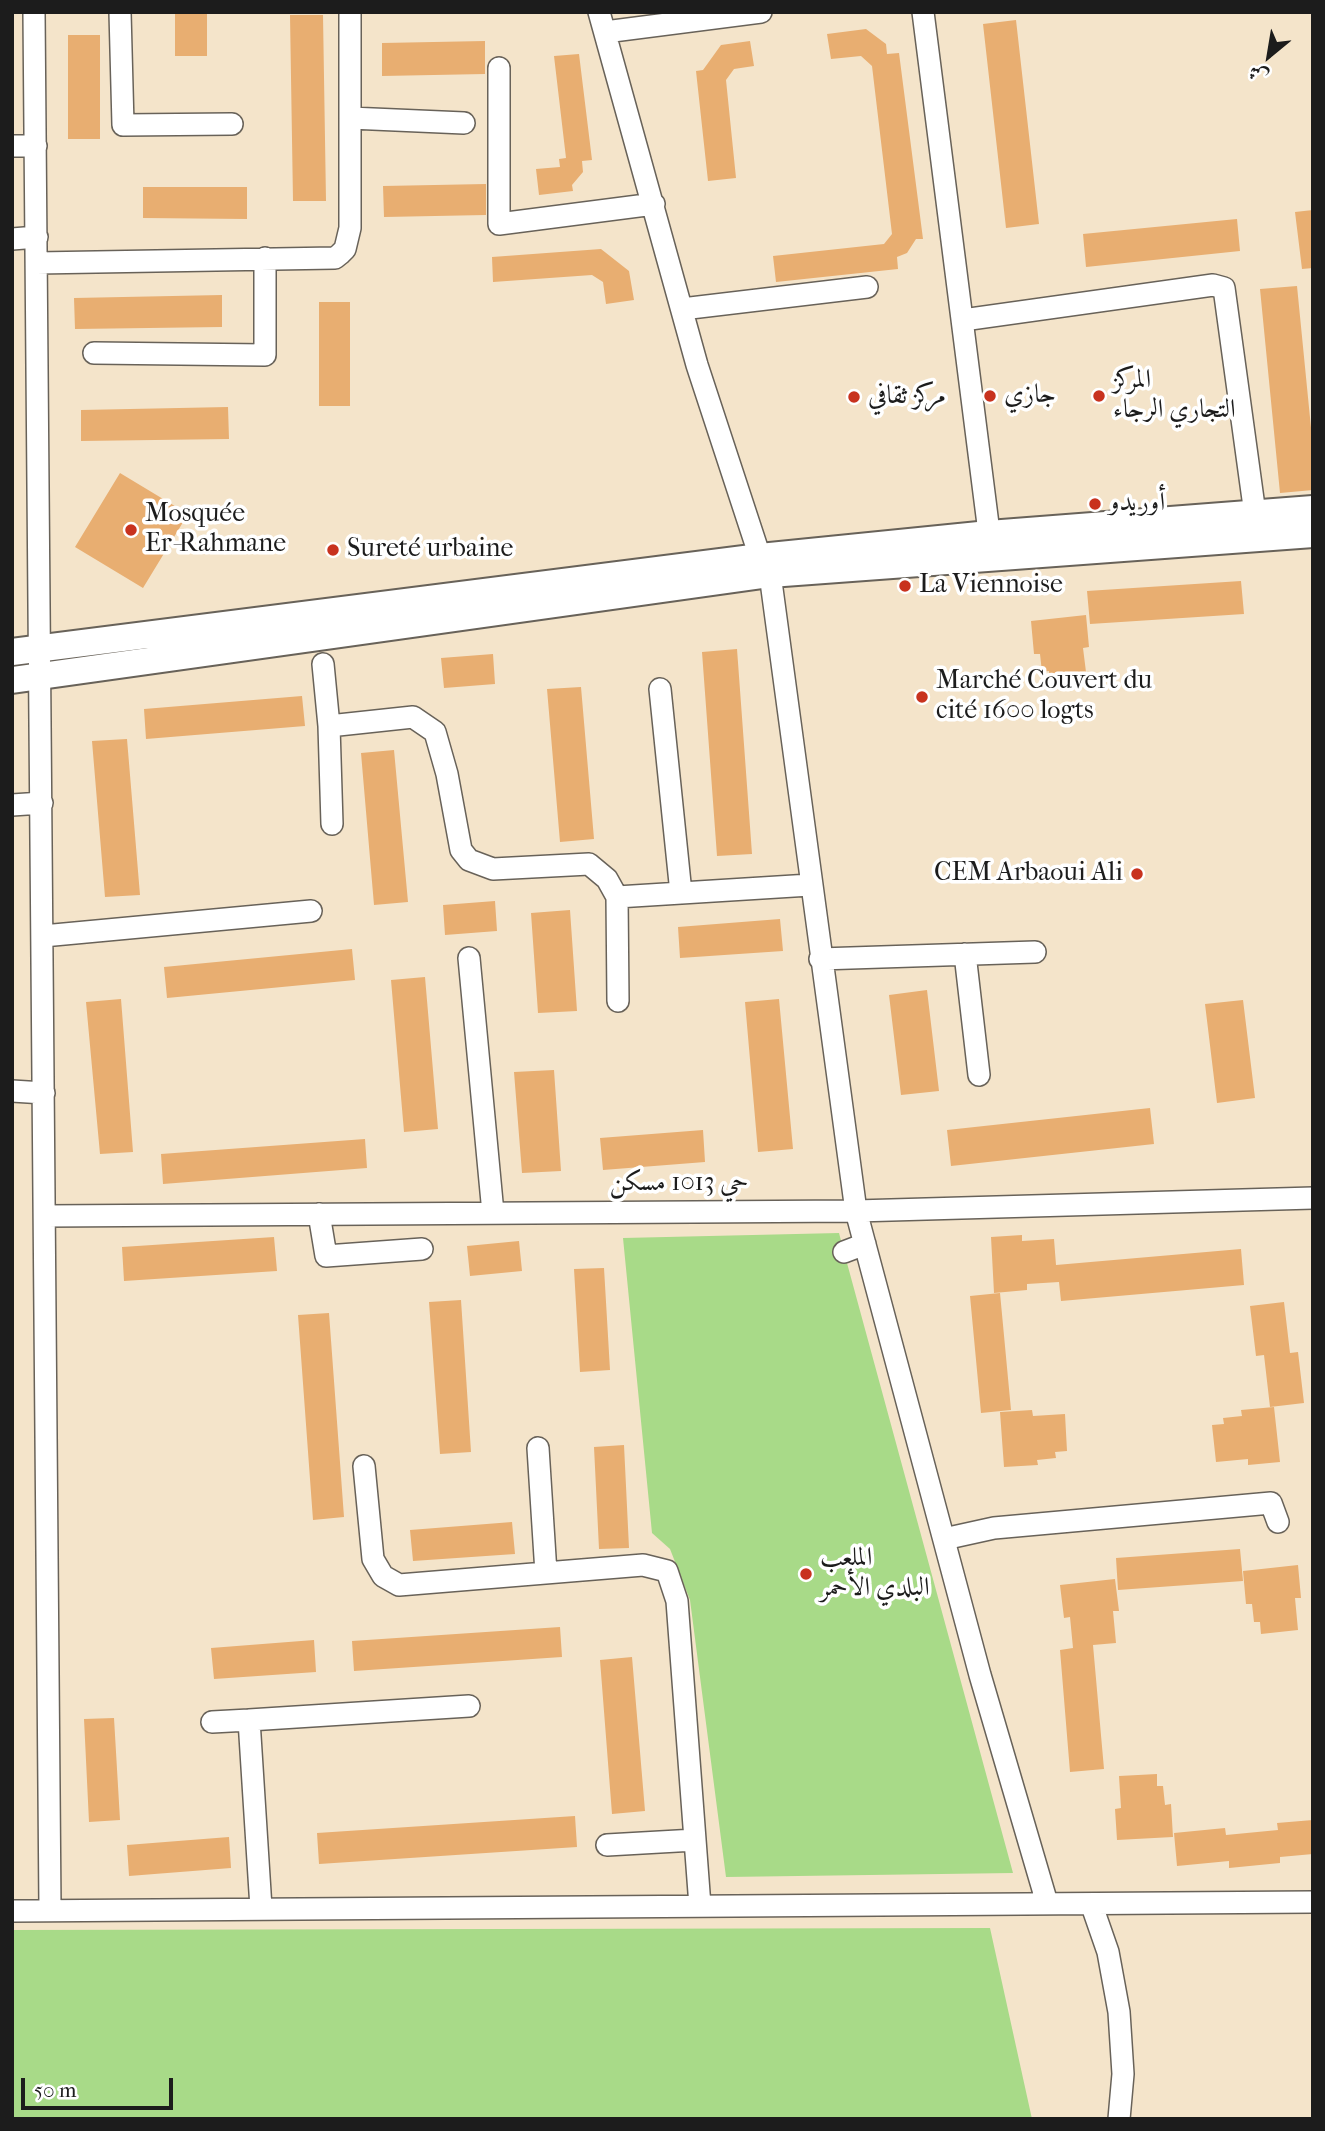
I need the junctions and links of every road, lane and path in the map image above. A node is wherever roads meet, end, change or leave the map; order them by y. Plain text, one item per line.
1 (34, 12) edge
2 (120, 12) edge
3 (350, 12) edge
4 (761, 12) edge
5 (923, 12) edge
6 (602, 22) edge
7 (499, 68) dead end
8 (350, 118) junction
9 (464, 123) dead end
10 (232, 124) dead end
11 (12, 146) edge
12 (36, 146) junction
13 (654, 204) junction
14 (37, 237) junction
15 (12, 239) edge
16 (265, 258) junction
17 (37, 263) junction
18 (867, 287) dead end
19 (682, 309) junction
20 (963, 320) junction
21 (94, 353) dead end
22 (1313, 509) edge
23 (1255, 514) junction
24 (1313, 534) edge
25 (990, 546) junction
26 (765, 566) junction
27 (40, 649) junction
28 (12, 652) edge
29 (323, 664) dead end
30 (41, 677) junction
31 (12, 680) edge
32 (660, 690) dead end
33 (329, 726) junction
34 (42, 803) junction
35 (12, 805) edge
36 (332, 824) dead end
37 (810, 885) junction
38 (681, 893) junction
39 (617, 897) junction
40 (311, 911) dead end
41 (43, 936) junction
42 (1035, 952) dead end
43 (965, 954) junction
44 (469, 958) dead end
45 (820, 958) junction
46 (618, 1000) dead end
47 (979, 1074) dead end
48 (12, 1091) edge
49 (44, 1093) junction
50 (1313, 1198) edge
51 (856, 1211) junction
52 (494, 1213) junction
53 (319, 1214) junction
54 (45, 1216) junction
55 (864, 1244) junction
56 (422, 1250) dead end
57 (844, 1252) dead end
58 (538, 1448) dead end
59 (364, 1466) dead end
60 (1278, 1522) dead end
61 (944, 1539) junction
62 (546, 1573) junction
63 (469, 1706) dead end
64 (249, 1720) junction
65 (212, 1722) dead end
66 (695, 1840) junction
67 (607, 1844) dead end
68 (1313, 1902) edge
69 (1047, 1903) junction
70 (700, 1906) junction
71 (1092, 1906) junction
72 (50, 1908) junction
73 (261, 1908) junction
74 (12, 1911) edge
75 (1119, 2119) edge

1 - 12 street
2 - 10 street
3 - 8 street
4 - 6 street
5 - 20 street
6 - 13 street
7 - 13 street
8 - 9 street
8 - 16 street
11 - 12 street
12 - 14 street
13 - 19 street
14 - 15 street
14 - 17 street
16 - 17 street
16 - 21 street
17 - 27 street
18 - 19 street
19 - 26 street
20 - 23 street
20 - 25 street
22 - 23 main road
23 - 25 main road
24 - 25 main road
25 - 26 main road
26 - 27 main road
26 - 30 main road
26 - 37 street
27 - 28 main road
27 - 30 street
29 - 33 street
30 - 31 main road
30 - 34 street
32 - 38 street
33 - 36 street
33 - 39 street
34 - 35 street
34 - 41 street
37 - 38 street
37 - 45 street
38 - 39 street
39 - 46 street
40 - 41 street
41 - 49 street
42 - 43 street
43 - 45 street
43 - 47 street
44 - 52 street
45 - 51 street
48 - 49 street
49 - 54 street
50 - 51 street, حي 1013 مسكن
51 - 52 street, حي 1013 مسكن
51 - 55 street
52 - 53 street, حي 1013 مسكن
53 - 54 street, حي 1013 مسكن
53 - 56 street
54 - 72 street
55 - 57 street
55 - 61 street
58 - 62 street
59 - 62 street
60 - 61 street
61 - 69 street
62 - 66 street
63 - 64 street
64 - 65 street
64 - 73 street
66 - 67 street
66 - 70 street
68 - 71 street
69 - 70 street
69 - 71 street
70 - 73 street
71 - 75 street
72 - 73 street
72 - 74 street

